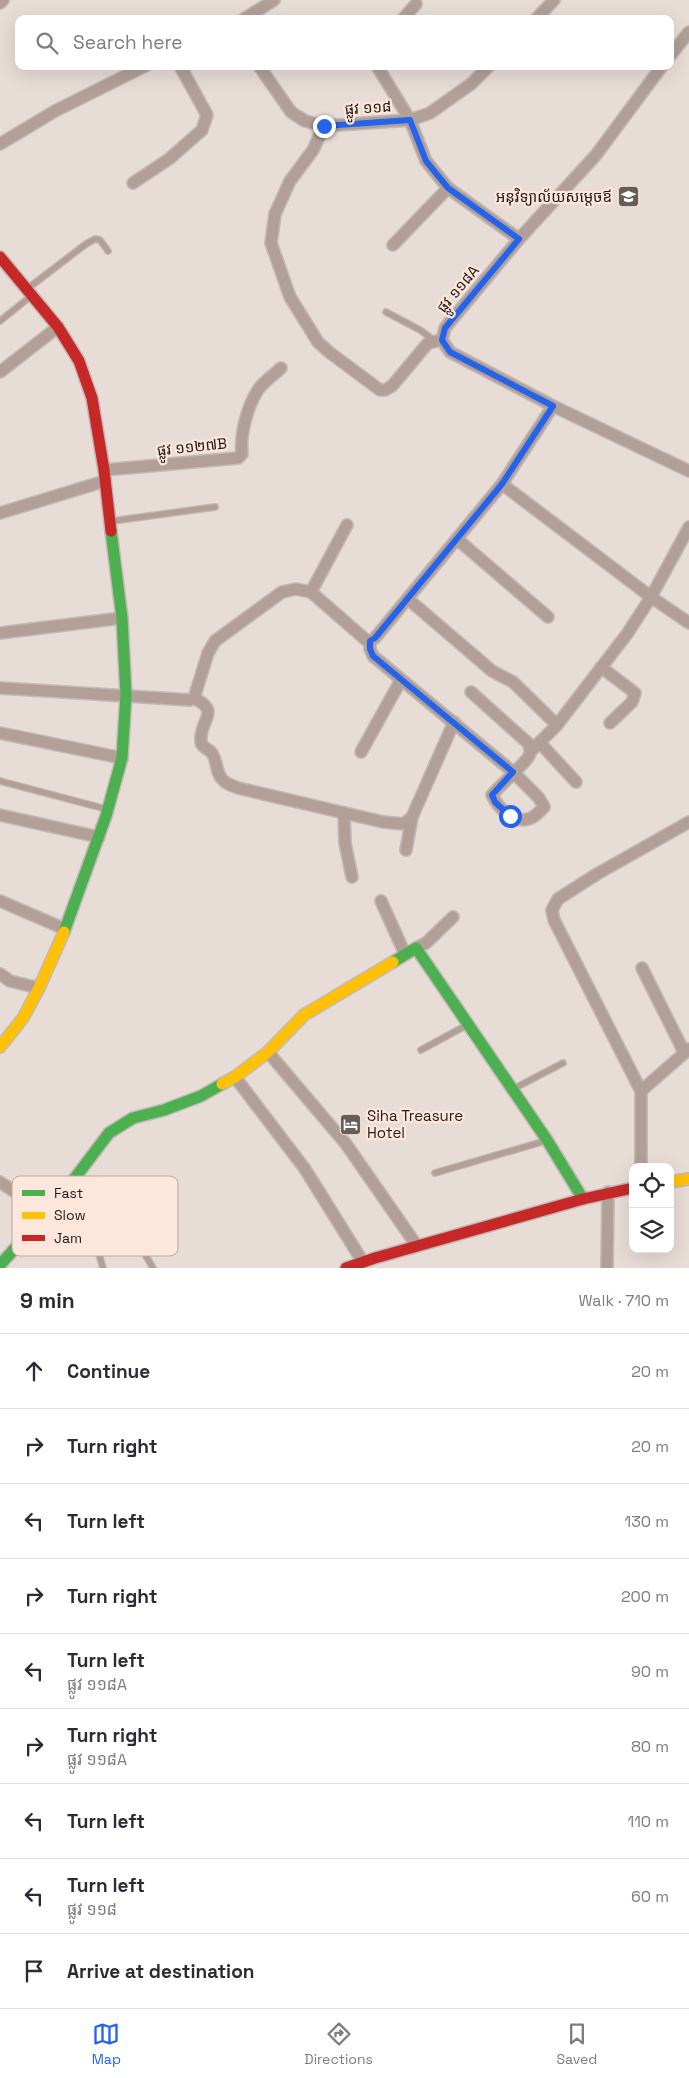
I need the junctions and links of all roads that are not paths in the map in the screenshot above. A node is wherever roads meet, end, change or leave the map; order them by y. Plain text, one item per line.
1 (3, 0) edge
2 (274, 0) edge
3 (554, 0) edge
4 (0, 3) edge
5 (416, 4) dead end
6 (250, 15) edge
7 (406, 15) edge
8 (540, 15) edge
9 (689, 32) edge
10 (674, 51) edge
11 (136, 70) edge
12 (182, 70) edge
13 (263, 70) edge
14 (379, 70) edge
15 (485, 70) edge
16 (659, 70) edge
17 (410, 120) junction
18 (324, 126) junction
19 (0, 144) edge
20 (133, 182) dead end
21 (448, 188) junction
22 (519, 239) junction
23 (393, 245) dead end
24 (108, 252) dead end
25 (0, 258) edge
26 (28, 293) junction
27 (386, 312) dead end
28 (0, 321) edge
29 (58, 327) junction
30 (438, 340) junction
31 (281, 368) dead end
32 (0, 372) edge
33 (553, 406) junction
34 (689, 471) edge
35 (105, 476) junction
36 (502, 484) junction
37 (215, 508) dead end
38 (0, 513) edge
39 (110, 521) junction
40 (347, 525) dead end
41 (689, 528) edge
42 (457, 539) junction
43 (311, 592) junction
44 (651, 597) junction
45 (408, 599) junction
46 (548, 617) dead end
47 (122, 618) junction
48 (689, 623) edge
49 (0, 633) edge
50 (370, 641) junction
51 (601, 667) junction
52 (402, 680) junction
53 (0, 688) edge
54 (471, 692) dead end
55 (126, 695) junction
56 (194, 698) junction
57 (454, 722) junction
58 (610, 723) dead end
59 (557, 725) junction
60 (0, 733) edge
61 (540, 743) junction
62 (530, 751) junction
63 (361, 752) dead end
64 (122, 758) junction
65 (513, 772) junction
66 (0, 781) edge
67 (576, 782) dead end
68 (108, 809) junction
69 (344, 813) junction
70 (0, 815) edge
71 (412, 817) junction
72 (689, 822) edge
73 (99, 837) junction
74 (406, 850) dead end
75 (352, 877) dead end
76 (0, 901) edge
77 (381, 901) dead end
78 (453, 917) dead end
79 (65, 929) junction
80 (416, 948) junction
81 (405, 954) junction
82 (642, 968) dead end
83 (0, 974) edge
84 (39, 988) junction
85 (468, 1024) junction
86 (0, 1047) edge
87 (421, 1050) dead end
88 (686, 1050) edge
89 (268, 1052) junction
90 (563, 1063) dead end
91 (236, 1078) junction
92 (513, 1090) junction
93 (642, 1091) junction
94 (547, 1140) junction
95 (641, 1163) edge
96 (434, 1173) dead end
97 (76, 1176) edge
98 (689, 1179) edge
99 (674, 1181) edge
100 (0, 1182) edge
101 (629, 1189) edge
102 (12, 1190) edge
103 (608, 1192) junction
104 (583, 1198) junction
105 (417, 1246) junction
106 (12, 1252) edge
107 (146, 1256) dead end
108 (363, 1262) junction
109 (0, 1265) edge
110 (153, 1268) edge
111 (346, 1268) edge
112 (607, 1268) edge

1 - 4 street
2 - 6 street
3 - 8 street
5 - 7 street
9 - 10 street
11 - 19 street
12 - 20 street
13 - 18 street, ផ្លូវ ១១៨
14 - 17 street
15 - 17 street, ផ្លូវ ១១៨
16 - 22 street, ផ្លូវ ១១៨A
17 - 18 street, ផ្លូវ ១១៨
17 - 21 street
18 - 30 street
21 - 22 street
21 - 23 street
22 - 30 street, ផ្លូវ ១១៨A
24 - 26 lane
25 - 26 main road
26 - 28 lane
26 - 29 main road
27 - 30 lane
29 - 32 street
29 - 35 main road
30 - 33 street
31 - 35 street, ផ្លូវ ១១២៧B
33 - 34 street
33 - 36 street
35 - 38 street
35 - 39 main road
36 - 42 street
36 - 44 street
37 - 39 lane
39 - 47 main road
40 - 43 street
41 - 44 street
42 - 45 street
42 - 46 street
43 - 50 street
43 - 56 street
44 - 48 street
44 - 51 street
45 - 50 street
45 - 59 street
47 - 49 street
47 - 55 main road
50 - 52 street
51 - 58 street
51 - 59 street
52 - 57 street
52 - 63 street
53 - 55 street
54 - 62 street
55 - 56 street
55 - 64 main road
56 - 69 street
57 - 65 street
57 - 71 street
59 - 61 street
60 - 64 street
61 - 62 street
61 - 67 street
62 - 65 street
64 - 68 main road
65 - 65 street
66 - 68 lane
68 - 73 main road
69 - 71 street
69 - 75 street
70 - 73 street
71 - 74 street
72 - 93 street
73 - 79 main road
76 - 79 street
77 - 81 street
78 - 80 street
79 - 84 main road
80 - 81 main road
80 - 85 main road
81 - 89 main road
82 - 88 street
83 - 84 street
84 - 86 main road
85 - 87 lane
85 - 92 main road
88 - 93 street
89 - 91 main road
89 - 105 street
90 - 92 lane
91 - 97 main road
91 - 108 street
92 - 94 main road
93 - 95 street
94 - 96 lane
94 - 104 main road
98 - 99 main road
100 - 102 street
101 - 103 main road
103 - 104 main road
103 - 112 street
104 - 105 main road
105 - 108 main road
106 - 109 main road
107 - 110 lane
108 - 111 main road

